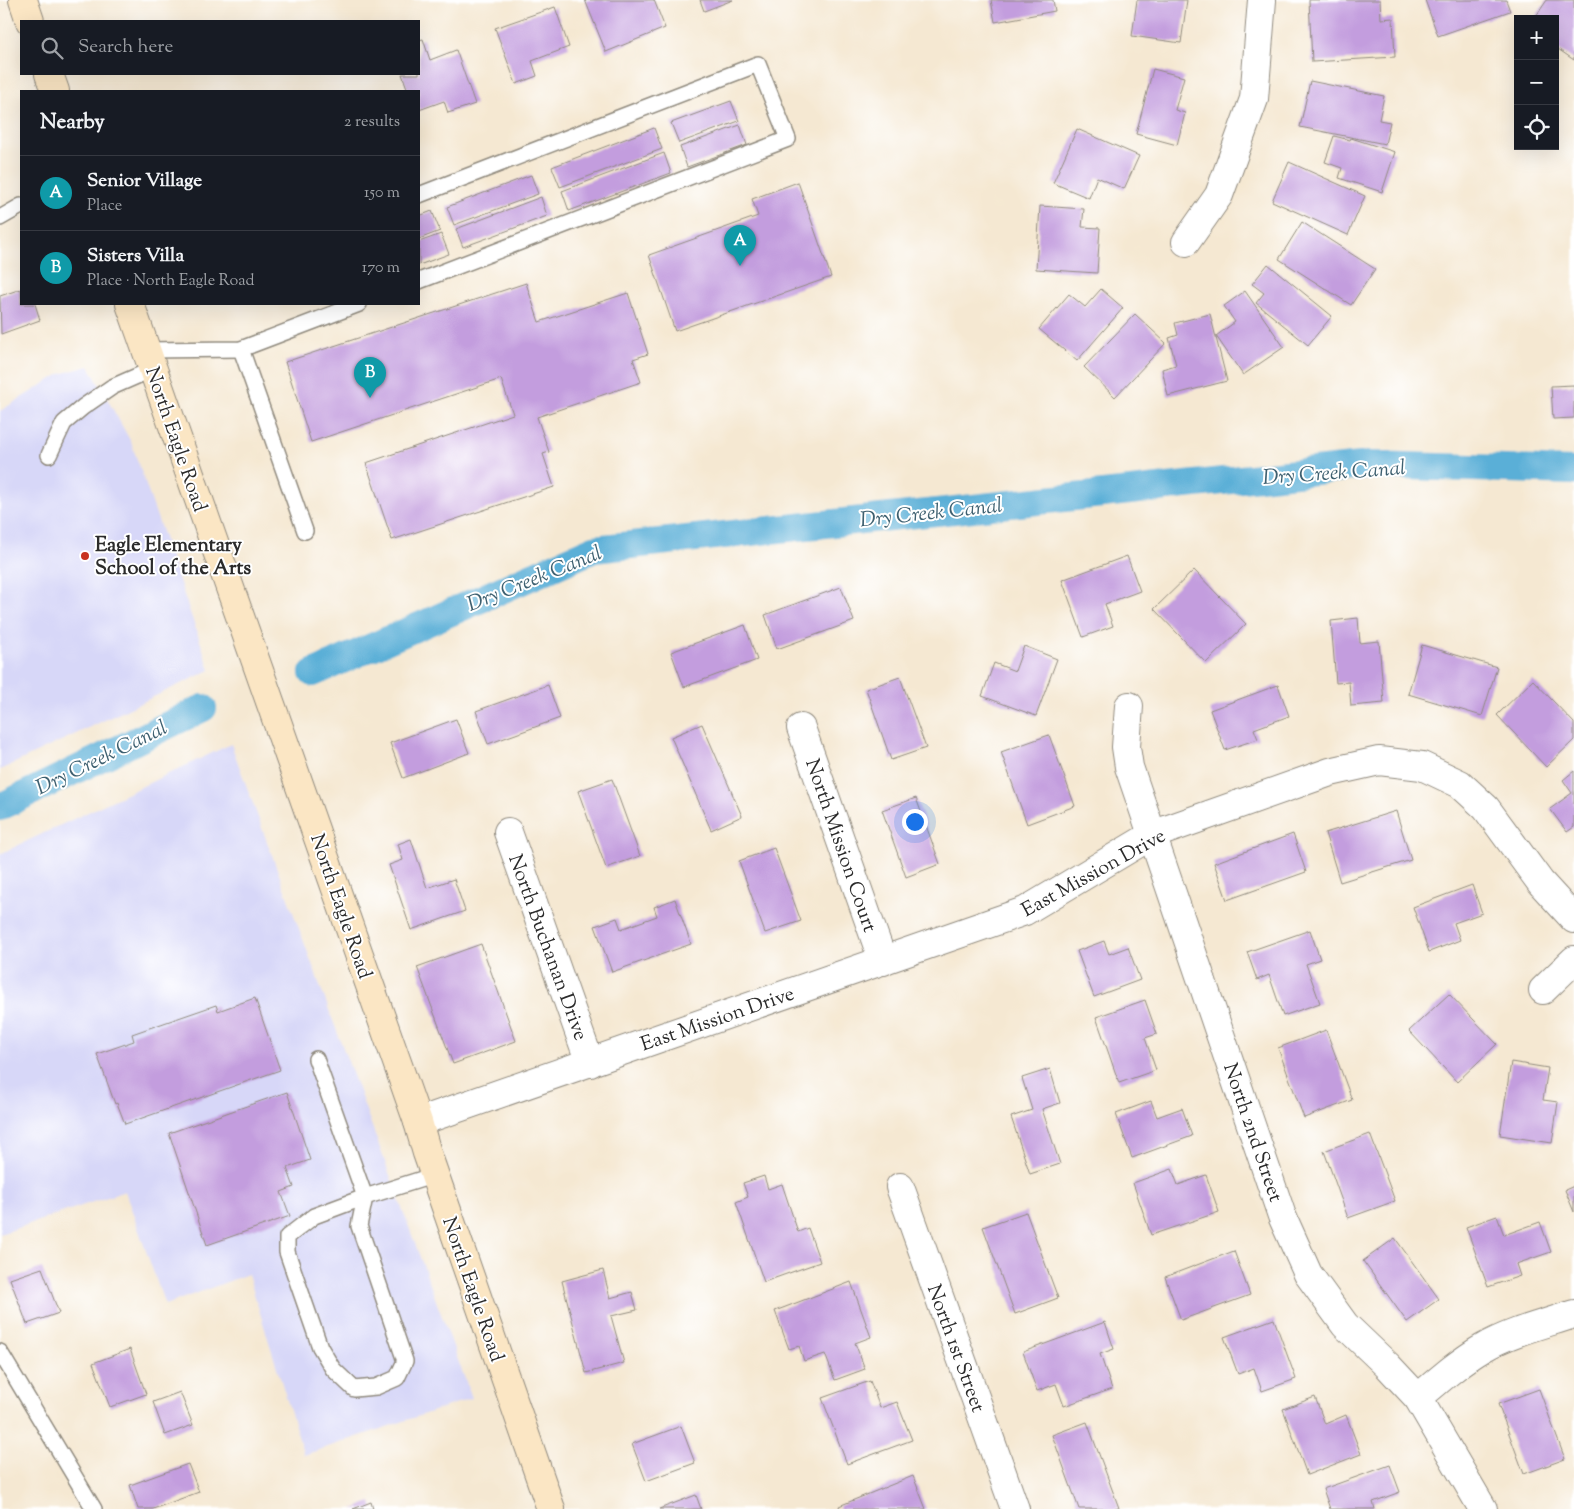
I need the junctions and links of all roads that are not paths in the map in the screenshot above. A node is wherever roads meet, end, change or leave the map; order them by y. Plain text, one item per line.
1 (23, 0) edge
2 (1262, 0) edge
3 (30, 20) edge
4 (49, 75) edge
5 (55, 90) edge
6 (420, 195) edge
7 (20, 207) edge
8 (0, 218) edge
9 (1186, 242) dead end
10 (420, 281) edge
11 (130, 305) edge
12 (356, 305) edge
13 (241, 349) junction
14 (149, 359) junction
15 (49, 456) dead end
16 (305, 531) dead end
17 (1129, 706) dead end
18 (802, 728) dead end
19 (508, 832) dead end
20 (1152, 835) junction
21 (1574, 919) edge
22 (1574, 960) edge
23 (883, 961) junction
24 (1543, 990) dead end
25 (316, 1059) dead end
26 (590, 1063) junction
27 (418, 1122) junction
28 (435, 1175) junction
29 (900, 1187) dead end
30 (365, 1197) junction
31 (1574, 1314) edge
32 (0, 1352) edge
33 (1418, 1398) junction
34 (94, 1509) edge
35 (551, 1509) edge
36 (1015, 1509) edge
37 (1483, 1509) edge

1 - 3 main road
2 - 9 street
4 - 5 main road
6 - 10 lane
7 - 8 lane
11 - 14 main road, North Eagle Road
12 - 13 lane
13 - 14 lane
13 - 16 lane
14 - 15 lane
14 - 27 main road, North Eagle Road
17 - 20 street, North 2nd Street
18 - 23 street, North Mission Court
19 - 26 street, North Buchanan Drive
20 - 21 street, East Mission Drive
20 - 23 street, East Mission Drive
20 - 33 street, North 2nd Street
22 - 24 street
23 - 26 street, East Mission Drive
25 - 30 lane
26 - 27 street, East Mission Drive
27 - 28 main road, North Eagle Road
28 - 30 lane
28 - 35 main road, North Eagle Road
29 - 36 street, North 1st Street
30 - 30 lane
31 - 33 street
32 - 34 lane
33 - 37 street, North 2nd Street

